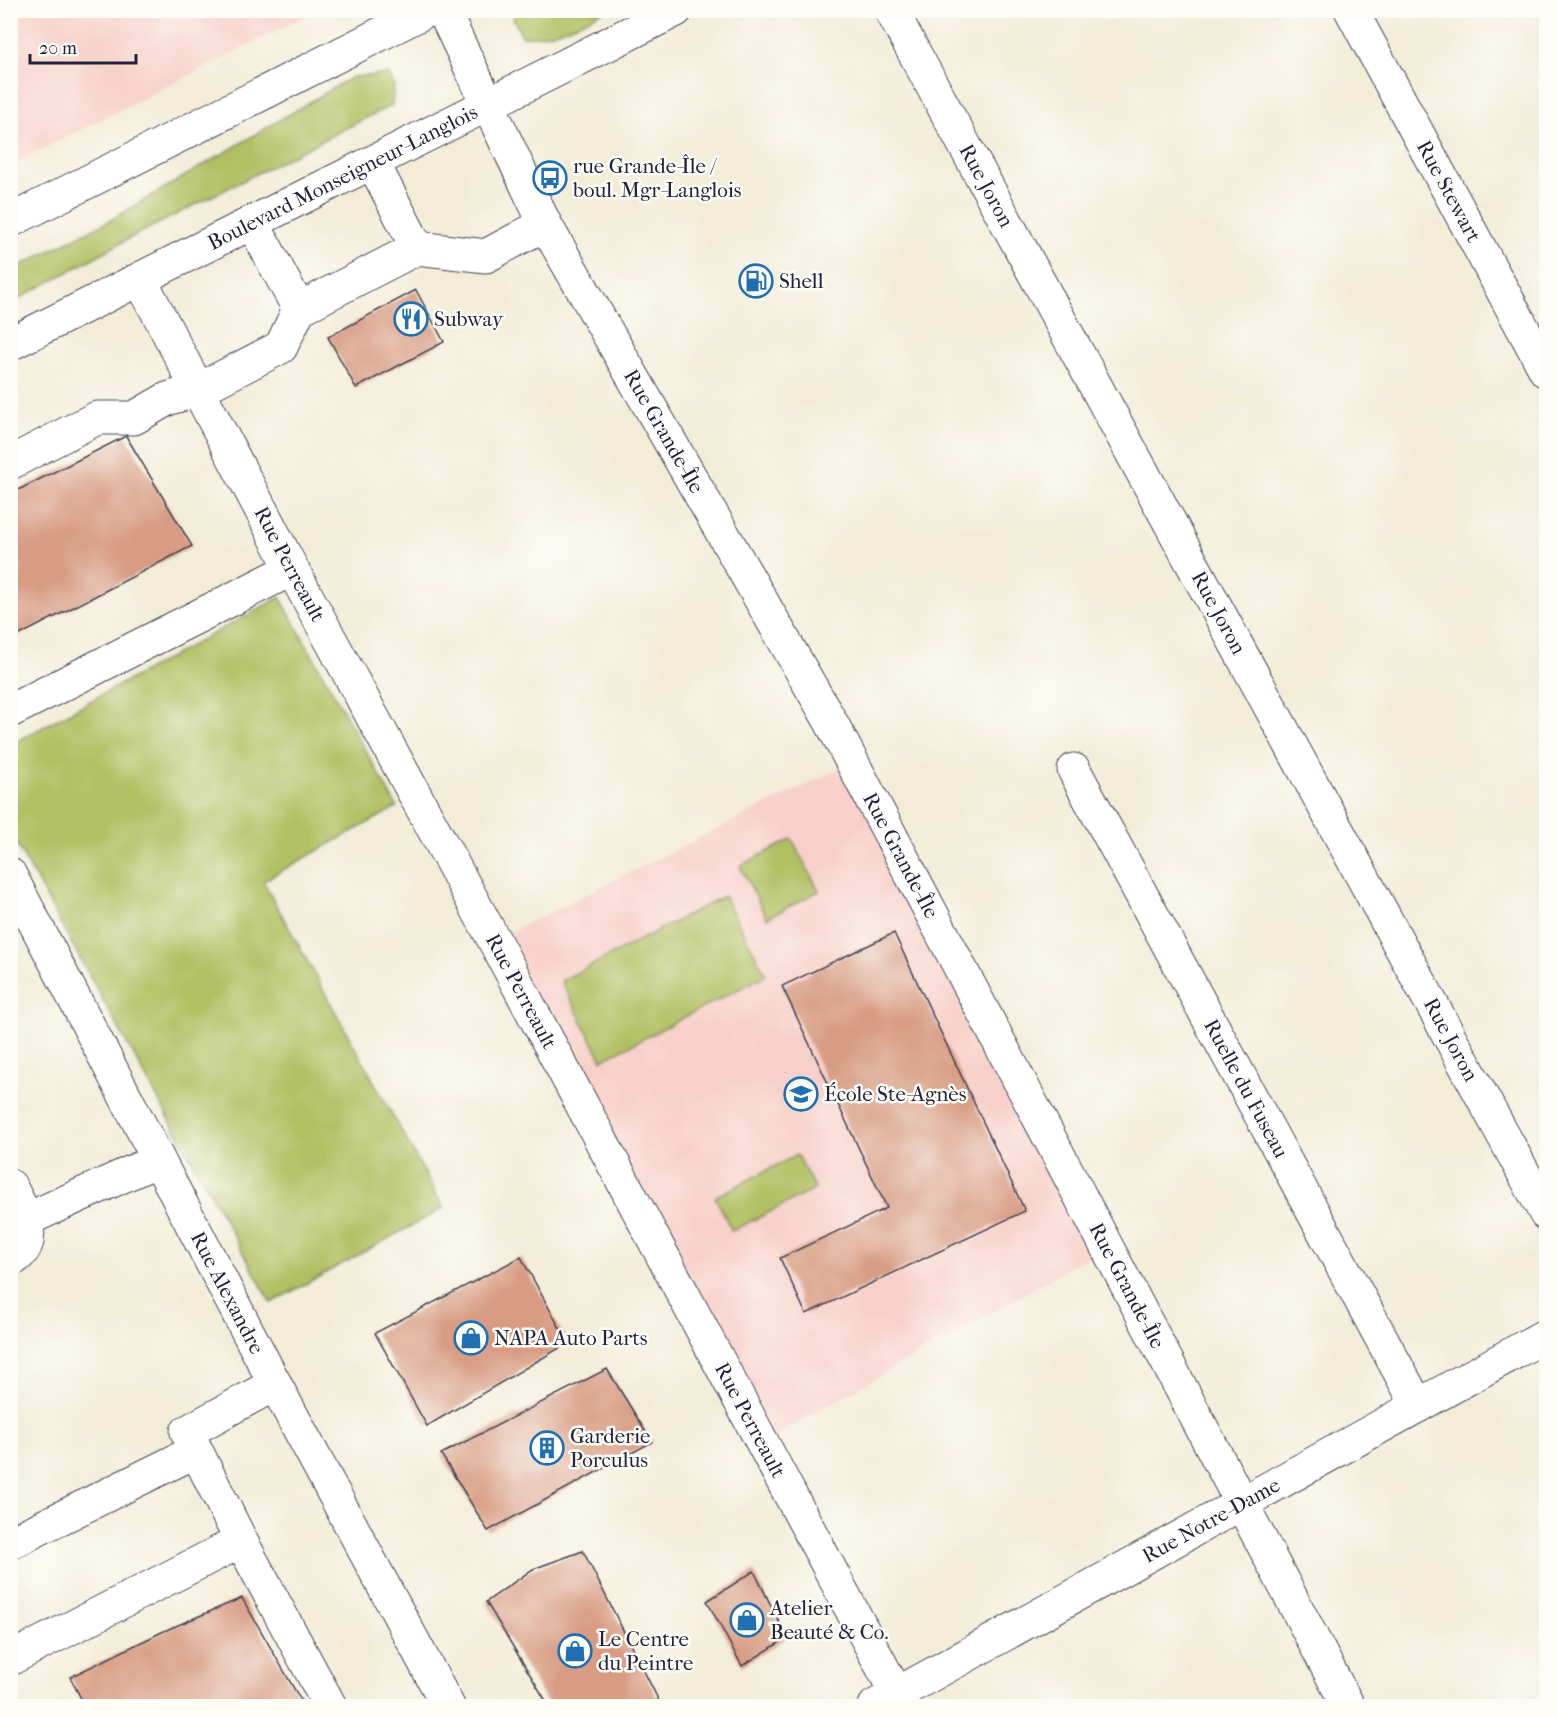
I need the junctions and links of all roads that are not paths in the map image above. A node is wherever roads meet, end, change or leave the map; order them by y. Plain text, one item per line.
1 (428, 10) edge
2 (442, 10) edge
3 (676, 10) edge
4 (891, 10) edge
5 (1351, 10) edge
6 (486, 105) junction
7 (373, 163) junction
8 (10, 221) edge
9 (252, 222) junction
10 (545, 225) junction
11 (417, 248) junction
12 (140, 279) junction
13 (299, 309) junction
14 (10, 344) edge
15 (1546, 371) edge
16 (200, 389) junction
17 (10, 463) edge
18 (292, 569) junction
19 (10, 711) edge
20 (1074, 770) dead end
21 (10, 876) edge
22 (158, 1160) junction
23 (10, 1186) edge
24 (1546, 1214) edge
25 (19, 1224) edge
26 (10, 1261) edge
27 (1546, 1335) edge
28 (275, 1384) junction
29 (1418, 1406) junction
30 (196, 1451) junction
31 (1241, 1504) junction
32 (241, 1541) junction
33 (10, 1544) edge
34 (10, 1659) edge
35 (892, 1703) edge
36 (330, 1707) edge
37 (448, 1707) edge
38 (1348, 1707) edge

1 - 8 main road
2 - 6 main road, Rue Grande-Île
3 - 6 main road, Boulevard Monseigneur-Langlois
4 - 24 main road, Rue Joron
5 - 15 main road, Rue Stewart
6 - 7 main road, Boulevard Monseigneur-Langlois
6 - 10 main road, Rue Grande-Île
7 - 9 main road, Boulevard Monseigneur-Langlois
7 - 11 main road
9 - 12 main road, Boulevard Monseigneur-Langlois
9 - 13 main road
10 - 11 main road
10 - 31 main road, Rue Grande-Île
11 - 13 main road
12 - 14 main road, Boulevard Monseigneur-Langlois
12 - 16 main road, Rue Perreault
13 - 16 main road
16 - 17 main road
16 - 18 main road, Rue Perreault
18 - 19 main road
18 - 35 main road, Rue Perreault
20 - 29 main road, Ruelle du Fuseau
21 - 22 main road, Rue Alexandre
22 - 25 main road
22 - 28 main road, Rue Alexandre
23 - 25 main road
25 - 26 main road
27 - 29 main road, Rue Notre-Dame
28 - 30 main road
28 - 37 main road, Rue Alexandre
29 - 31 main road, Rue Notre-Dame
30 - 32 main road
30 - 33 main road
31 - 35 main road, Rue Notre-Dame
31 - 38 main road, Rue Grande-Île
32 - 34 main road
32 - 36 main road

